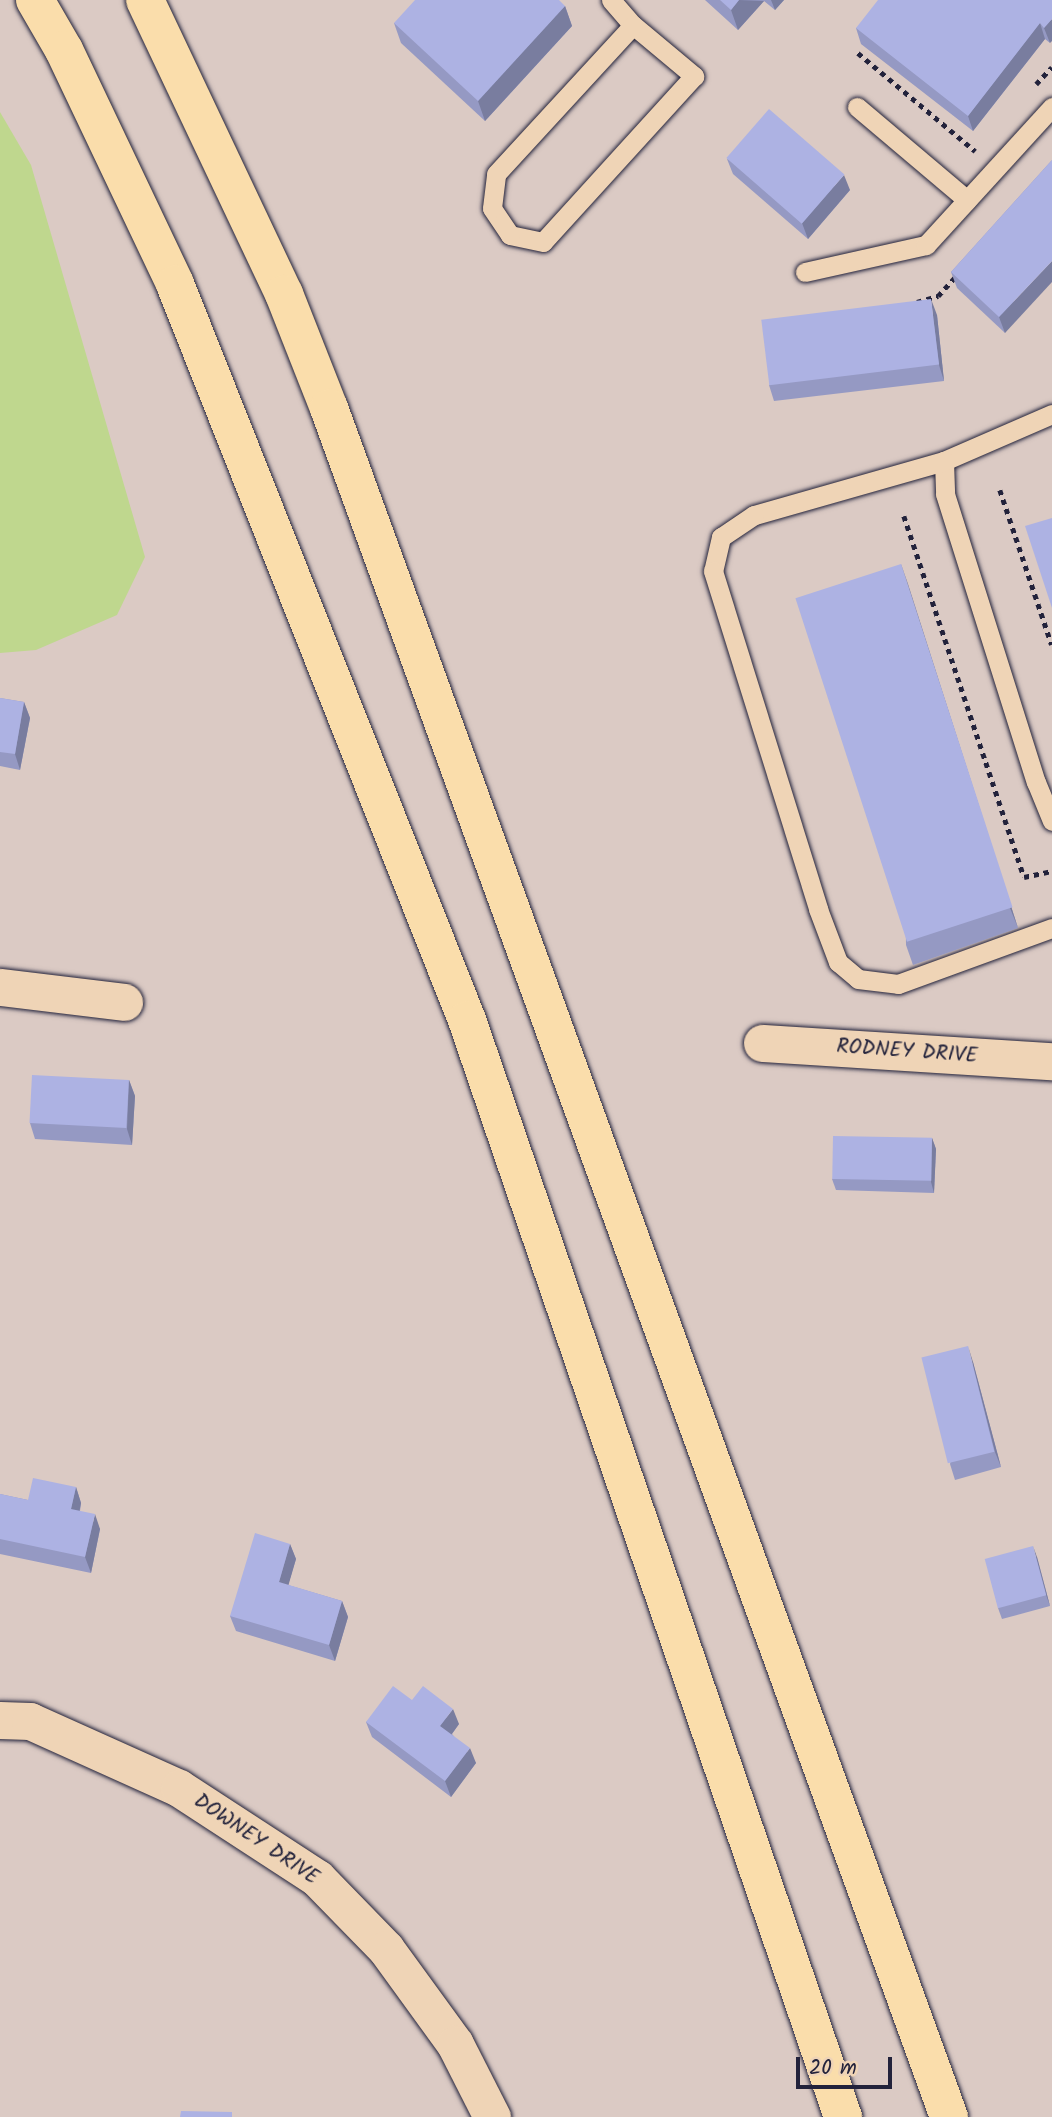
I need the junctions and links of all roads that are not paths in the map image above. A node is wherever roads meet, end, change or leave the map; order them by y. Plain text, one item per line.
1 (35, 0) edge
2 (145, 0) edge
3 (611, 0) edge
4 (633, 24) junction
5 (857, 107) dead end
6 (1052, 107) edge
7 (967, 200) junction
8 (805, 272) dead end
9 (1052, 414) edge
10 (944, 461) junction
11 (1052, 821) edge
12 (1052, 928) edge
13 (0, 987) edge
14 (124, 1002) dead end
15 (762, 1043) dead end
16 (1052, 1061) edge
17 (0, 1720) edge
18 (492, 2117) edge
19 (844, 2117) edge
20 (948, 2117) edge

1 - 19 highway
2 - 20 highway
3 - 4 lane
4 - 4 lane
5 - 7 lane
6 - 7 lane
7 - 8 lane
9 - 10 lane
10 - 11 lane
10 - 12 lane
13 - 14 street
15 - 16 street, RODNEY DRIVE
17 - 18 street, DOWNEY DRIVE

